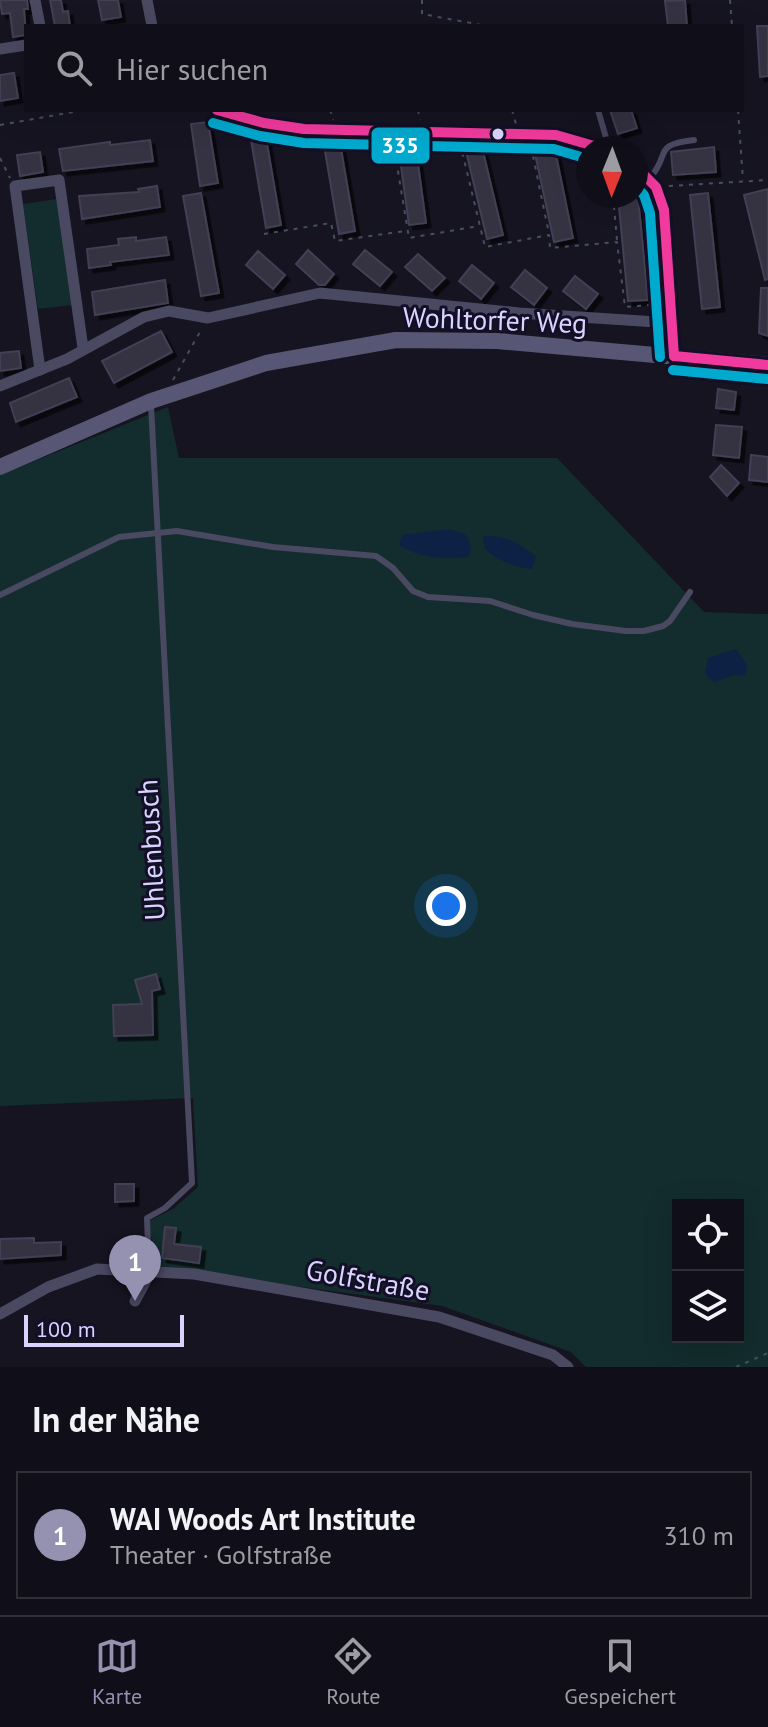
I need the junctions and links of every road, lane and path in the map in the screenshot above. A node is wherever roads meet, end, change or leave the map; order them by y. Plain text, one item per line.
1 (35, 0) edge
2 (147, 0) edge
3 (422, 0) edge
4 (730, 0) edge
5 (40, 24) edge
6 (152, 24) edge
7 (476, 24) edge
8 (732, 24) edge
9 (24, 45) edge
10 (0, 49) edge
11 (73, 112) edge
12 (221, 112) edge
13 (513, 112) edge
14 (599, 112) edge
15 (738, 112) edge
16 (0, 125) edge
17 (304, 129) junction
18 (387, 132) junction
19 (453, 133) junction
20 (524, 133) junction
21 (606, 136) edge
22 (694, 140) dead end
23 (576, 141) edge
24 (307, 146) dead end
25 (451, 146) dead end
26 (522, 147) dead end
27 (384, 148) dead end
28 (0, 158) edge
29 (648, 179) edge
30 (743, 180) junction
31 (768, 180) edge
32 (652, 183) junction
33 (15, 186) junction
34 (614, 208) edge
35 (480, 226) junction
36 (406, 231) junction
37 (264, 234) dead end
38 (549, 235) junction
39 (617, 242) junction
40 (670, 304) junction
41 (208, 318) junction
42 (672, 323) junction
43 (83, 348) junction
44 (674, 356) junction
45 (768, 365) edge
46 (40, 370) junction
47 (172, 382) dead end
48 (0, 386) edge
49 (151, 401) junction
50 (0, 467) edge
51 (157, 532) junction
52 (690, 592) dead end
53 (0, 595) edge
54 (150, 1273) junction
55 (135, 1301) dead end
56 (0, 1314) edge
57 (768, 1353) edge
58 (568, 1367) edge
59 (736, 1367) edge

1 - 5 street
2 - 6 street
3 - 7 path
4 - 8 path
9 - 10 street
11 - 16 path
12 - 17 street
13 - 20 path
14 - 21 lane
15 - 30 path
17 - 18 street
17 - 24 lane
18 - 19 street
18 - 27 lane
18 - 36 path
19 - 20 street
19 - 25 lane
19 - 35 path
20 - 23 street
20 - 26 lane
20 - 38 path
22 - 32 lane
28 - 33 path
29 - 32 street
30 - 31 path
30 - 32 path
32 - 40 street
33 - 43 street
33 - 46 street
34 - 39 path
35 - 36 path
35 - 38 path
36 - 37 path
38 - 39 path
39 - 40 path
40 - 42 street
41 - 42 street
41 - 43 street
41 - 47 path
42 - 44 street
43 - 46 street
44 - 45 main road, Wohltorfer Weg
44 - 49 main road, Wohltorfer Weg
46 - 48 street
49 - 50 main road, Wohltorfer Weg
49 - 51 lane, Uhlenbusch
51 - 52 lane
51 - 53 lane
51 - 54 lane, Uhlenbusch
54 - 55 street
54 - 56 street, Golfstraße
54 - 58 street, Golfstraße
57 - 59 path

